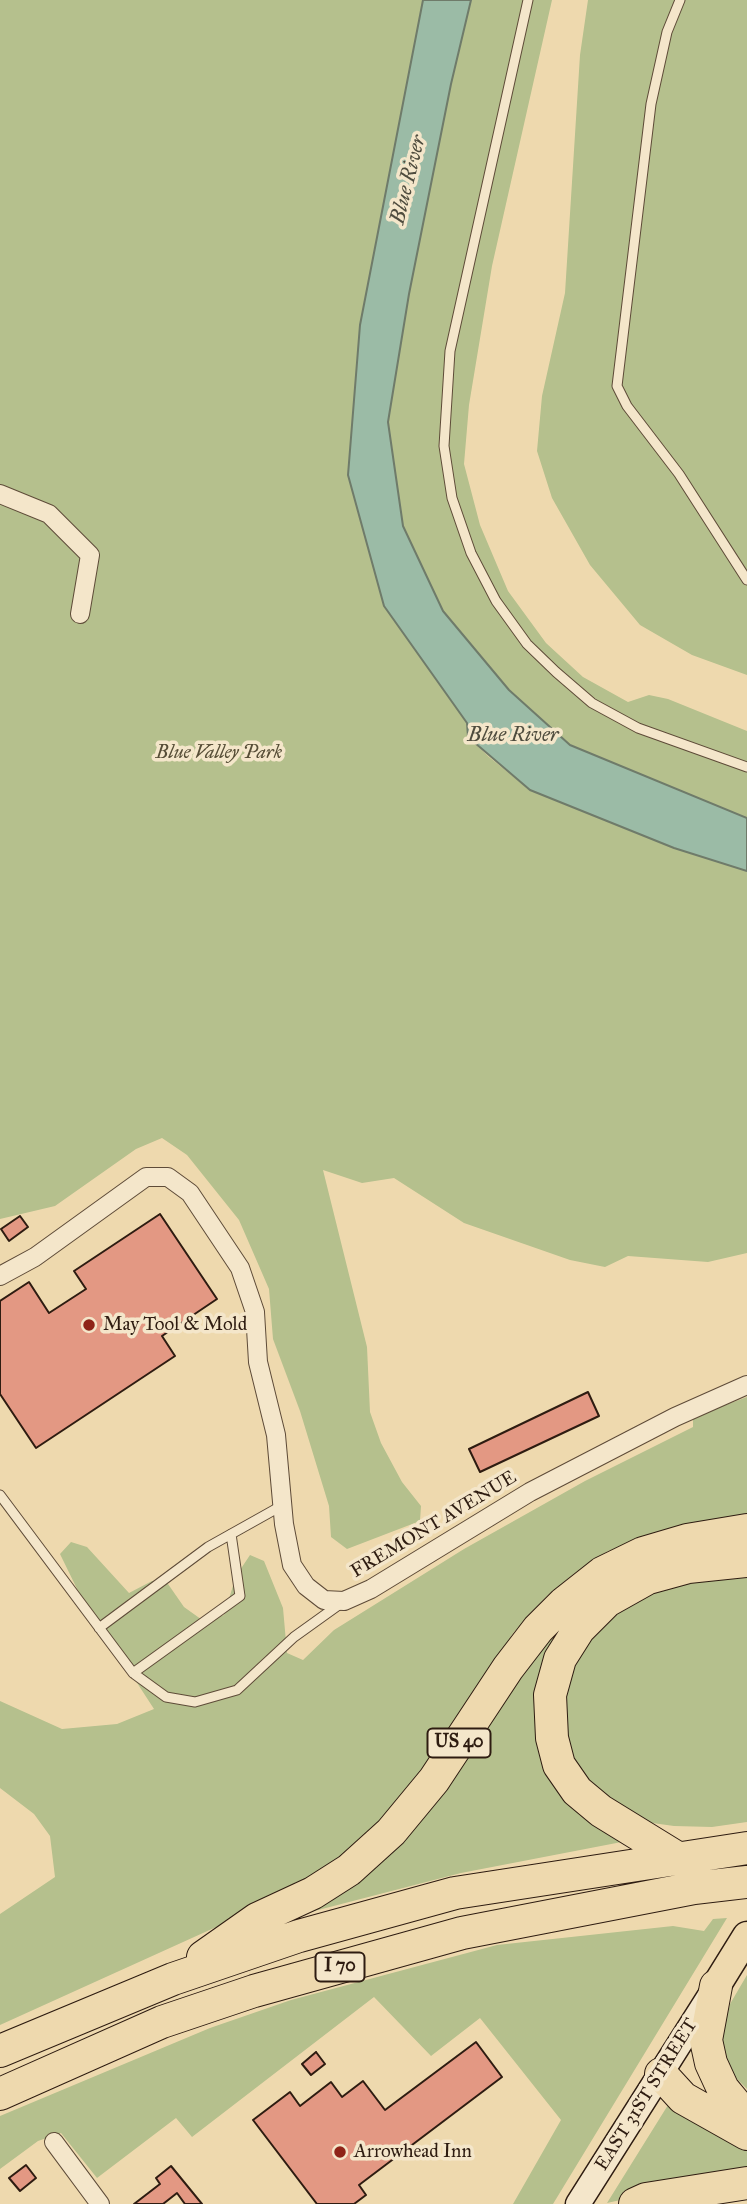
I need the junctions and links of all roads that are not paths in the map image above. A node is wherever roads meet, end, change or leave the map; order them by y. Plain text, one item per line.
1 (528, 0) edge
2 (680, 0) edge
3 (0, 494) edge
4 (747, 580) edge
5 (80, 614) dead end
6 (747, 767) edge
7 (0, 1276) edge
8 (747, 1385) edge
9 (0, 1495) edge
10 (283, 1505) junction
11 (747, 1530) edge
12 (231, 1534) junction
13 (747, 1562) edge
14 (344, 1601) junction
15 (99, 1628) junction
16 (134, 1673) junction
17 (737, 1850) edge
18 (679, 1859) junction
19 (747, 1882) edge
20 (747, 1936) edge
21 (173, 1979) junction
22 (716, 1986) junction
23 (0, 2051) edge
24 (661, 2074) junction
25 (0, 2094) edge
26 (744, 2118) edge
27 (54, 2142) dead end
28 (747, 2183) edge
29 (100, 2204) edge
30 (579, 2204) edge
31 (635, 2204) edge

1 - 6 lane
2 - 4 lane
3 - 5 street
7 - 10 street, FREMONT AVENUE
8 - 14 street, FREMONT AVENUE
9 - 15 lane
10 - 12 lane
10 - 14 street, FREMONT AVENUE
11 - 21 highway, US 40
12 - 15 lane
12 - 16 lane
13 - 18 highway
14 - 16 lane
15 - 16 lane
17 - 18 highway, I 70
18 - 21 highway, I 70
19 - 25 highway, I 70
20 - 22 main road
21 - 23 highway, I 70
22 - 24 main road, EAST 31ST STREET
22 - 26 highway
24 - 26 highway
24 - 30 main road, EAST 31ST STREET
27 - 29 street
28 - 31 highway

